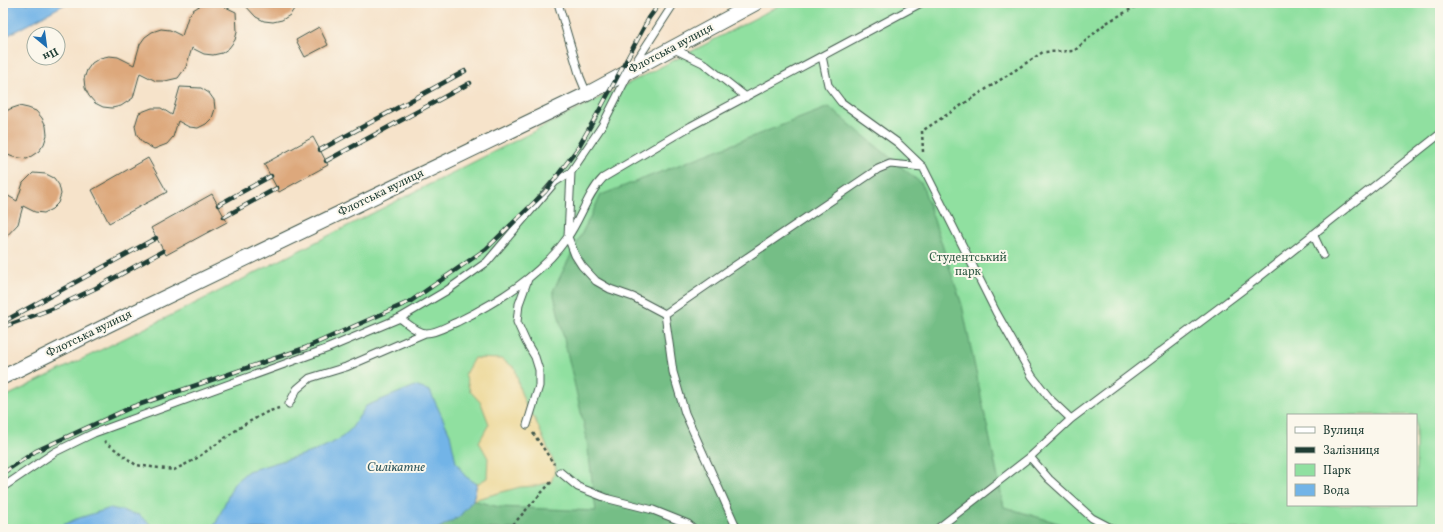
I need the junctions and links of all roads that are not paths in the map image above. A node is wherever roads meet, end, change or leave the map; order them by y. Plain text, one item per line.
1 (558, 3) edge
2 (674, 3) edge
3 (756, 3) edge
4 (921, 3) edge
5 (672, 48) junction
6 (822, 56) junction
7 (630, 71) junction
8 (587, 94) junction
9 (746, 97) junction
10 (1440, 134) edge
11 (923, 166) junction
12 (571, 172) junction
13 (1313, 234) junction
14 (568, 237) junction
15 (1323, 255) dead end
16 (529, 277) junction
17 (665, 314) junction
18 (400, 318) junction
19 (425, 333) junction
20 (3, 377) edge
21 (289, 404) road end
22 (1071, 419) junction
23 (527, 425) road end
24 (1030, 457) junction
25 (560, 472) road end
26 (3, 487) edge
27 (694, 529) edge
28 (737, 529) edge
29 (937, 529) edge
30 (1113, 529) edge

1 - 8 lane
2 - 7 lane
3 - 5 street, Флотська вулиця
4 - 6 lane
5 - 7 street, Флотська вулиця
5 - 9 lane
6 - 9 lane
6 - 11 lane
7 - 8 street, Флотська вулиця
7 - 12 lane
8 - 20 street, Флотська вулиця
9 - 14 lane
10 - 13 lane
11 - 17 lane
11 - 22 lane
12 - 14 lane
12 - 18 lane
13 - 15 lane
13 - 22 lane
14 - 16 lane
14 - 17 lane
16 - 19 lane
16 - 23 lane
17 - 28 lane
18 - 19 lane
18 - 26 lane
19 - 21 lane
22 - 24 lane
24 - 29 lane
24 - 30 lane
25 - 27 lane

